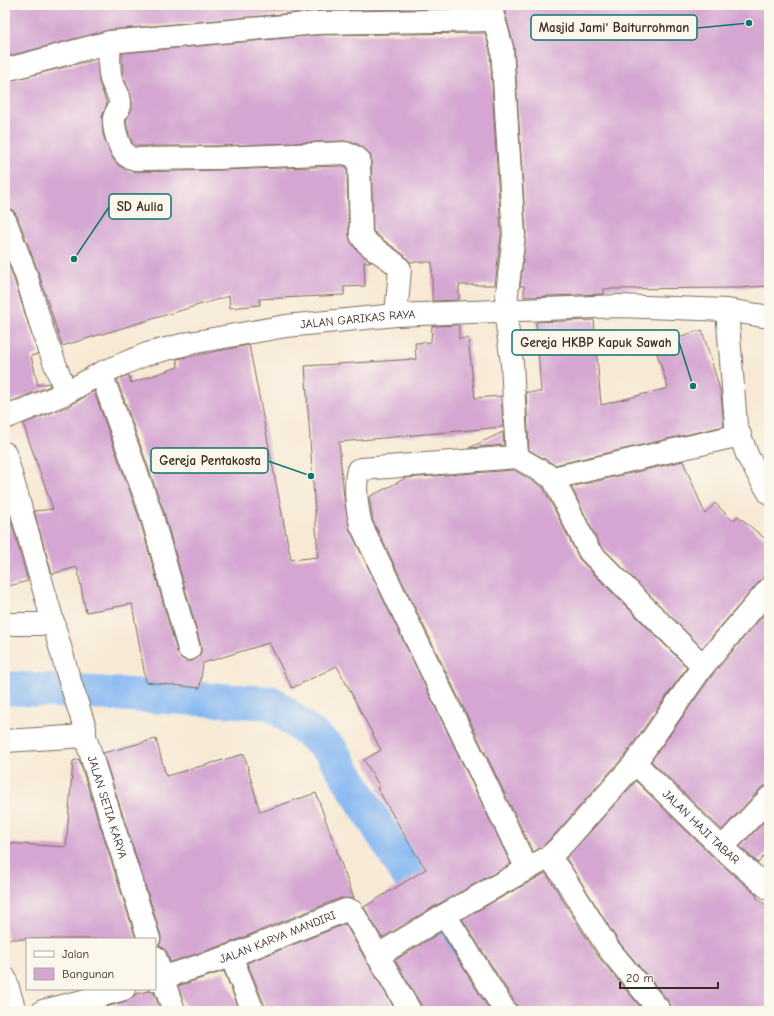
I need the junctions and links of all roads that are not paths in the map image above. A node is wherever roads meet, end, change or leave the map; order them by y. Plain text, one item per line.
1 (492, 13) edge
2 (316, 14) edge
3 (110, 42) junction
4 (5, 70) edge
5 (5, 220) edge
6 (505, 310) junction
7 (728, 310) junction
8 (396, 315) junction
9 (769, 317) edge
10 (100, 374) junction
11 (66, 393) junction
12 (5, 418) edge
13 (740, 435) junction
14 (5, 453) edge
15 (517, 457) junction
16 (553, 478) junction
17 (769, 493) edge
18 (769, 589) edge
19 (5, 624) edge
20 (54, 624) junction
21 (189, 650) dead end
22 (703, 666) junction
23 (85, 732) junction
24 (5, 741) edge
25 (635, 763) junction
26 (769, 798) edge
27 (722, 848) junction
28 (549, 857) junction
29 (526, 869) junction
30 (769, 888) edge
31 (443, 916) junction
32 (149, 938) edge
33 (231, 956) junction
34 (377, 956) junction
35 (156, 965) edge
36 (5, 978) edge
37 (158, 980) edge
38 (120, 990) edge
39 (15, 1011) edge
40 (43, 1011) edge
41 (174, 1011) edge
42 (253, 1011) edge
43 (410, 1011) edge
44 (505, 1011) edge
45 (660, 1011) edge

1 - 2 street
1 - 6 street
2 - 3 street
3 - 4 street
3 - 8 street
5 - 11 street
6 - 7 street, JALAN GARIKAS RAYA
6 - 8 street, JALAN GARIKAS RAYA
6 - 15 street
7 - 9 street, JALAN GARIKAS RAYA
7 - 13 street
8 - 10 street, JALAN GARIKAS RAYA
10 - 11 street, JALAN GARIKAS RAYA
10 - 21 street
11 - 12 street, JALAN GARIKAS RAYA
13 - 16 street
13 - 17 street
14 - 20 street, JALAN SETIA KARYA
15 - 16 street
15 - 29 street
16 - 22 street
18 - 22 street
19 - 20 street
20 - 23 street, JALAN SETIA KARYA
22 - 25 street
23 - 24 street
23 - 32 street, JALAN SETIA KARYA
25 - 27 street, JALAN HAJI TABAR
25 - 28 street
26 - 27 street
27 - 30 street, JALAN HAJI TABAR
28 - 29 street
28 - 45 street
29 - 31 street
31 - 34 street
31 - 44 street
33 - 34 street, JALAN KARYA MANDIRI
33 - 37 street, JALAN KARYA MANDIRI
33 - 42 street
34 - 43 street, JALAN KARYA MANDIRI
35 - 37 street
36 - 39 street
37 - 41 street
38 - 40 street

